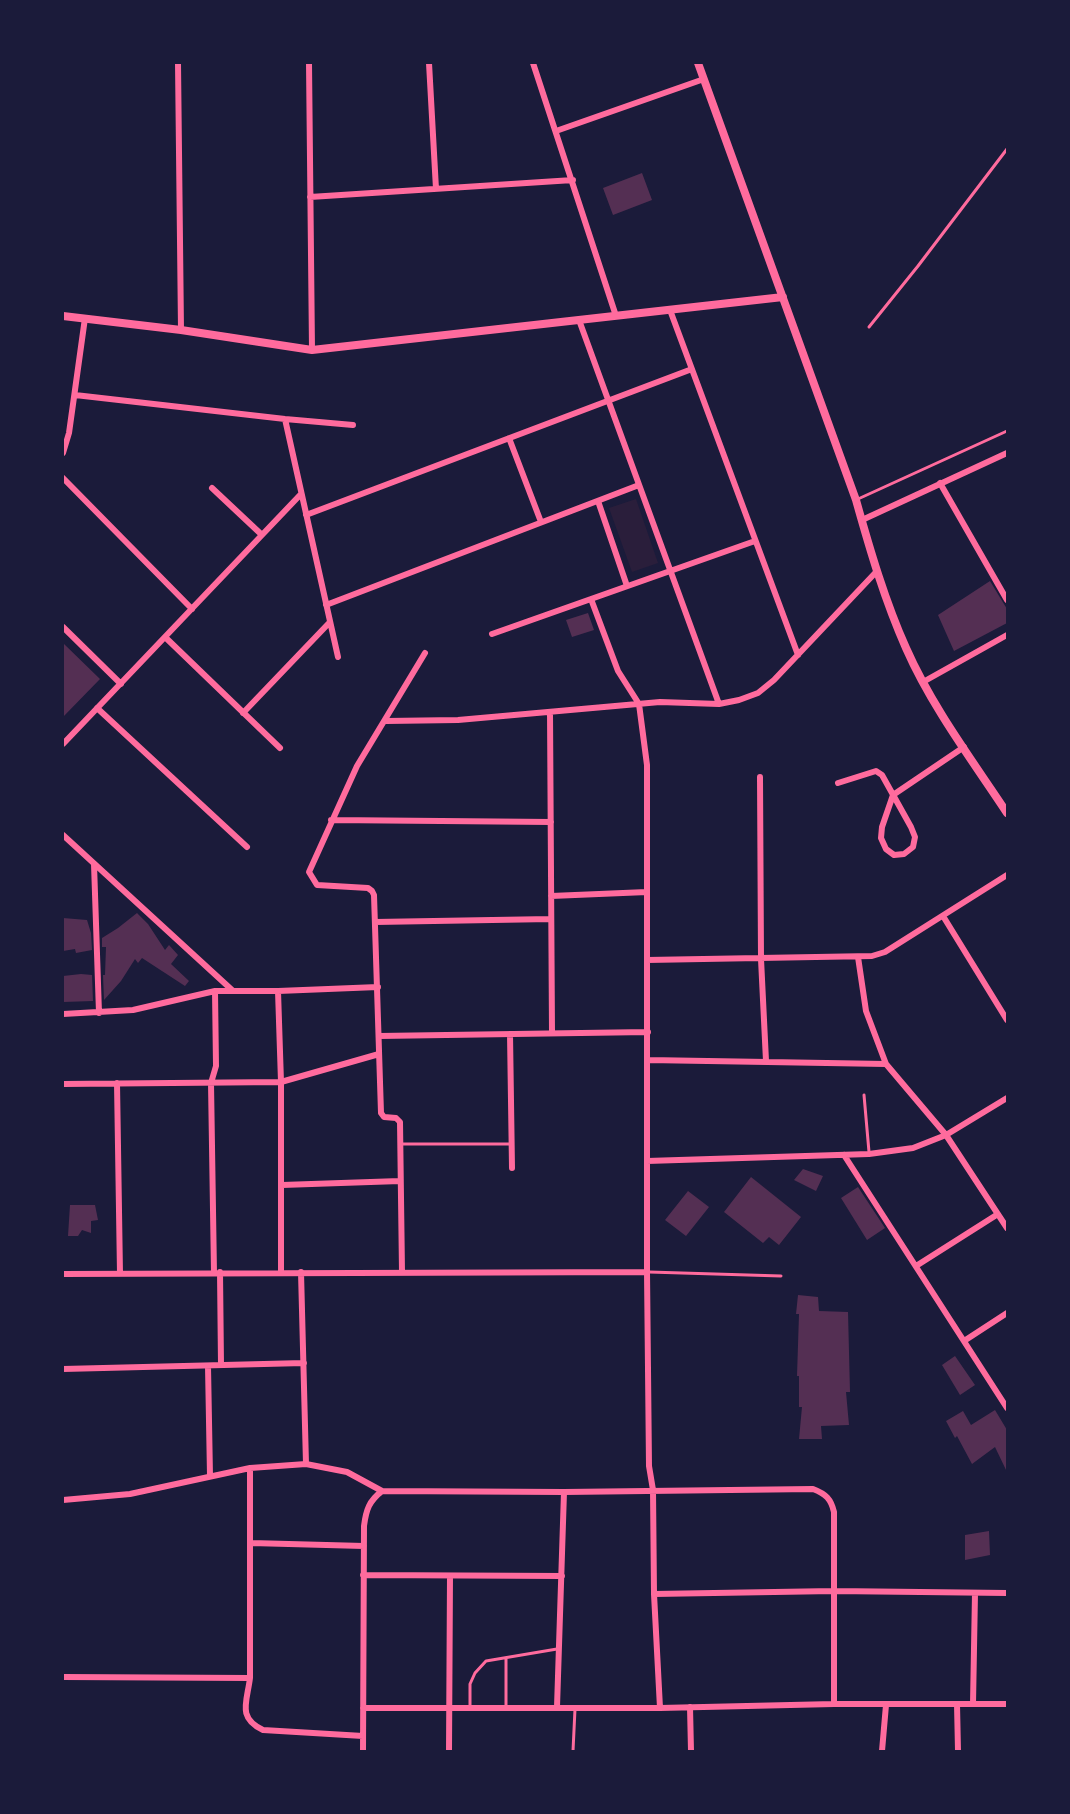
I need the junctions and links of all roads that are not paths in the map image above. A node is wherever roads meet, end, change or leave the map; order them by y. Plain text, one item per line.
1 (178, 63) edge
2 (309, 63) edge
3 (429, 63) edge
4 (533, 63) edge
5 (698, 63) edge
6 (704, 79) junction
7 (556, 131) junction
8 (1007, 149) edge
9 (573, 180) junction
10 (436, 189) junction
11 (310, 197) junction
12 (783, 297) junction
13 (670, 310) junction
14 (63, 316) edge
15 (616, 316) junction
16 (85, 318) junction
17 (579, 320) junction
18 (869, 327) dead end
19 (181, 330) junction
20 (312, 350) junction
21 (692, 369) junction
22 (75, 395) junction
23 (608, 401) junction
24 (285, 419) junction
25 (353, 425) dead end
26 (63, 427) edge
27 (1007, 432) edge
28 (69, 433) junction
29 (509, 438) junction
30 (63, 453) edge
31 (1007, 453) edge
32 (63, 478) edge
33 (940, 483) junction
34 (639, 485) junction
35 (212, 489) dead end
36 (301, 494) junction
37 (856, 500) junction
38 (598, 501) junction
39 (306, 515) junction
40 (862, 520) junction
41 (541, 522) junction
42 (262, 535) junction
43 (755, 540) junction
44 (670, 571) junction
45 (877, 571) junction
46 (627, 586) junction
47 (591, 599) junction
48 (1007, 600) edge
49 (326, 605) junction
50 (192, 609) junction
51 (330, 622) junction
52 (63, 627) edge
53 (492, 634) dead end
54 (1007, 634) edge
55 (165, 637) junction
56 (425, 653) dead end
57 (798, 655) junction
58 (338, 657) dead end
59 (923, 682) junction
60 (121, 684) junction
61 (639, 704) junction
62 (719, 704) junction
63 (97, 708) junction
64 (550, 712) junction
65 (243, 713) junction
66 (386, 721) junction
67 (63, 744) edge
68 (964, 747) junction
69 (280, 748) dead end
70 (760, 777) dead end
71 (838, 783) dead end
72 (893, 795) junction
73 (1007, 813) edge
74 (331, 820) junction
75 (551, 822) junction
76 (63, 835) edge
77 (247, 847) dead end
78 (94, 863) junction
79 (1007, 875) edge
80 (647, 892) junction
81 (551, 896) junction
82 (943, 916) junction
83 (551, 919) junction
84 (375, 922) junction
85 (858, 957) junction
86 (760, 959) junction
87 (647, 960) junction
88 (378, 987) junction
89 (232, 990) junction
90 (215, 991) junction
91 (278, 991) junction
92 (99, 1013) junction
93 (63, 1014) edge
94 (1007, 1020) edge
95 (648, 1032) junction
96 (510, 1034) junction
97 (552, 1034) junction
98 (380, 1036) junction
99 (379, 1054) junction
100 (648, 1060) junction
101 (766, 1061) junction
102 (886, 1064) junction
103 (281, 1082) junction
104 (117, 1083) junction
105 (211, 1083) junction
106 (63, 1084) edge
107 (864, 1095) dead end
108 (1007, 1098) edge
109 (946, 1135) junction
110 (400, 1144) junction
111 (511, 1144) junction
112 (869, 1154) junction
113 (844, 1155) junction
114 (648, 1161) junction
115 (512, 1168) dead end
116 (400, 1181) junction
117 (282, 1185) junction
118 (998, 1214) junction
119 (1007, 1228) edge
120 (916, 1266) junction
121 (281, 1272) junction
122 (301, 1272) junction
123 (402, 1272) junction
124 (647, 1272) junction
125 (217, 1273) junction
126 (63, 1274) edge
127 (120, 1274) junction
128 (782, 1276) dead end
129 (1007, 1313) edge
130 (964, 1341) junction
131 (304, 1363) junction
132 (208, 1365) junction
133 (221, 1365) junction
134 (63, 1368) edge
135 (1007, 1407) edge
136 (306, 1464) junction
137 (250, 1468) junction
138 (210, 1476) junction
139 (653, 1490) junction
140 (382, 1491) junction
141 (564, 1492) junction
142 (63, 1500) edge
143 (251, 1543) junction
144 (364, 1546) junction
145 (363, 1575) junction
146 (450, 1576) junction
147 (562, 1576) junction
148 (834, 1591) junction
149 (975, 1593) junction
150 (1007, 1593) edge
151 (654, 1594) junction
152 (560, 1648) junction
153 (506, 1658) junction
154 (63, 1677) edge
155 (250, 1678) junction
156 (834, 1704) junction
157 (957, 1704) junction
158 (973, 1704) junction
159 (1007, 1704) edge
160 (886, 1705) junction
161 (363, 1707) junction
162 (506, 1707) junction
163 (557, 1707) junction
164 (575, 1707) junction
165 (690, 1707) junction
166 (449, 1708) junction
167 (470, 1708) junction
168 (660, 1708) junction
169 (363, 1736) junction
170 (363, 1751) edge
171 (449, 1751) edge
172 (573, 1751) edge
173 (691, 1751) edge
174 (882, 1751) edge
175 (958, 1751) edge

1 - 19 street
2 - 11 street
3 - 10 street
4 - 7 street
5 - 6 street
6 - 7 street
6 - 12 street
7 - 9 street
8 - 18 lane
9 - 10 street
9 - 15 street
10 - 11 street
11 - 20 street
12 - 13 street
12 - 37 street
13 - 15 street
13 - 21 street
14 - 16 street
15 - 17 street
16 - 19 street
16 - 22 street
17 - 20 street
17 - 23 street
19 - 20 street
21 - 23 street
21 - 43 street
22 - 24 street
22 - 28 street
23 - 29 street
23 - 34 street
24 - 25 street
24 - 36 street
26 - 28 street
27 - 37 lane
28 - 30 street
29 - 39 street
29 - 41 street
31 - 33 street
32 - 50 street
33 - 40 street
33 - 48 street
34 - 38 street
34 - 44 street
35 - 42 street
36 - 39 street
36 - 42 street
37 - 40 street
38 - 41 street
38 - 46 street
39 - 49 street
40 - 45 street
41 - 49 street
42 - 50 street
43 - 44 street
43 - 57 street
44 - 46 street
44 - 62 street
45 - 57 street
45 - 59 street
46 - 47 street
47 - 53 street
47 - 61 street
49 - 51 street
50 - 55 street
51 - 58 street
51 - 65 street
52 - 60 street
54 - 59 street
55 - 60 street
55 - 65 street
56 - 66 street
57 - 62 street
59 - 68 street
60 - 63 street
61 - 62 street
61 - 64 street
61 - 80 street
63 - 67 street
63 - 77 street
64 - 66 street
64 - 75 street
65 - 69 street
66 - 74 street
68 - 72 street
68 - 73 street
70 - 86 street
71 - 72 street
72 - 72 street
74 - 75 street
74 - 84 street
75 - 81 street
76 - 78 street
78 - 89 street
78 - 92 street
79 - 82 street
80 - 81 street
80 - 87 street
81 - 83 street
82 - 85 street
82 - 94 street
83 - 84 street
83 - 97 street
84 - 88 street
85 - 86 street
85 - 102 street
86 - 87 street
86 - 101 street
87 - 95 street
88 - 91 street
88 - 98 street
89 - 90 street
89 - 91 street
90 - 92 street
90 - 105 street
91 - 103 street
92 - 93 street
95 - 97 street
95 - 100 street
96 - 97 street
96 - 98 street
96 - 111 street
98 - 99 street
99 - 103 street
99 - 110 street
100 - 101 street
100 - 114 street
101 - 102 street
102 - 109 street
103 - 105 street
103 - 117 street
104 - 105 street
104 - 106 street
104 - 127 street
105 - 125 street
107 - 112 lane
108 - 109 street
109 - 112 street
109 - 118 street
110 - 111 lane
110 - 116 street
111 - 115 street
112 - 113 street
113 - 114 street
113 - 120 street
114 - 124 street
116 - 117 street
116 - 123 street
117 - 121 street
118 - 119 street
118 - 120 street
120 - 130 street
121 - 122 street
121 - 125 street
122 - 123 street
122 - 131 street
123 - 124 street
124 - 128 lane
124 - 139 street
125 - 127 street
125 - 133 street
126 - 127 street
129 - 130 street
130 - 135 street
131 - 133 street
131 - 136 street
132 - 133 street
132 - 134 street
132 - 138 street
136 - 137 street
136 - 140 street
137 - 138 street
137 - 143 street
138 - 142 street
139 - 141 street
139 - 148 street
139 - 151 street
140 - 141 street
140 - 144 street
141 - 147 street
143 - 144 street
143 - 155 street
144 - 145 street
145 - 146 street
145 - 161 street
146 - 147 street
146 - 166 street
147 - 152 street
148 - 149 street
148 - 151 street
148 - 156 street
149 - 150 street
149 - 158 street
151 - 168 street
152 - 153 lane
152 - 163 street
153 - 162 lane
153 - 167 lane
154 - 155 street
155 - 169 street
156 - 160 street
156 - 165 street
157 - 158 street
157 - 160 street
157 - 175 street
158 - 159 street
160 - 174 street
161 - 166 street
161 - 169 street
162 - 163 street
162 - 167 street
163 - 164 street
164 - 168 street
164 - 172 lane
165 - 168 street
165 - 173 street
166 - 167 street
166 - 171 street
169 - 170 street

